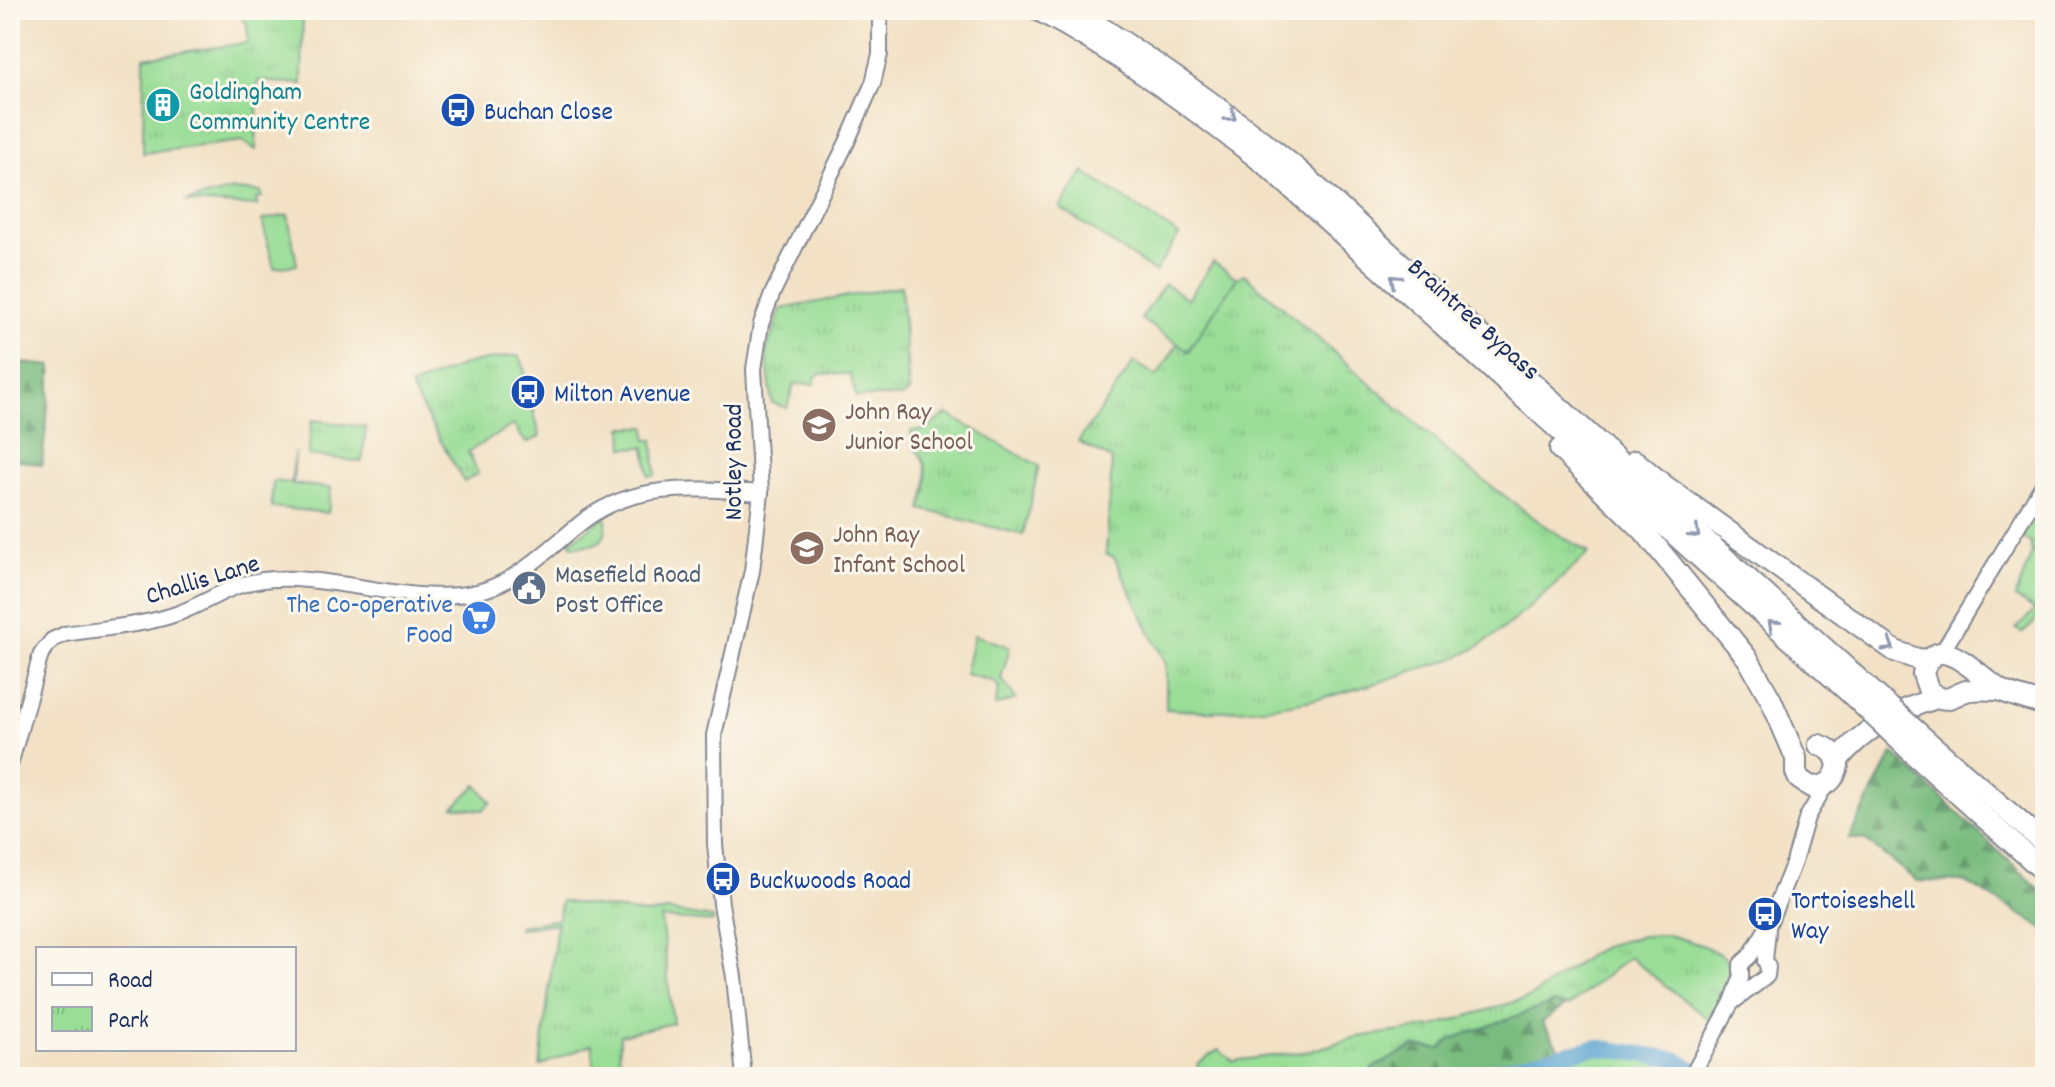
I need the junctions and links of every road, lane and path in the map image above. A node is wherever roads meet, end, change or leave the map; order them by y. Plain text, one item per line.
1 (880, 10) edge
2 (1038, 10) edge
3 (1074, 10) edge
4 (1481, 359) junction
5 (1558, 408) junction
6 (2045, 481) edge
7 (761, 493) junction
8 (1959, 627) junction
9 (1935, 657) junction
10 (1965, 663) junction
11 (1930, 690) junction
12 (2001, 690) junction
13 (1859, 691) junction
14 (1964, 691) junction
15 (2045, 705) edge
16 (1855, 739) junction
17 (1819, 745) junction
18 (1926, 756) junction
19 (1796, 758) junction
20 (1837, 761) junction
21 (10, 765) edge
22 (1804, 784) junction
23 (1826, 785) junction
24 (1993, 800) junction
25 (1807, 817) junction
26 (2045, 835) edge
27 (2045, 844) edge
28 (2045, 872) edge
29 (2045, 884) edge
30 (1768, 926) junction
31 (1750, 956) junction
32 (1765, 961) junction
33 (1747, 981) junction
34 (1693, 1070) edge
35 (744, 1077) edge

1 - 7 street, Notley Road
4 -> 2 highway, Braintree Bypass
3 -> 5 highway, Braintree Bypass
13 -> 4 highway, Braintree Bypass
4 - 19 highway
5 -> 9 highway
5 -> 13 highway, Braintree Bypass
6 - 8 street
7 - 21 street, Challis Lane
7 - 35 street, Notley Road
8 - 9 street
8 - 10 street
9 - 10 highway
9 - 11 highway
10 - 12 highway
10 - 14 highway
11 - 14 highway
11 - 16 highway
12 - 14 highway
12 - 15 highway
13 - 18 highway, bridge
16 - 17 highway
16 - 20 highway
17 - 19 highway
17 - 20 highway
18 - 24 highway
18 - 28 highway
18 - 29 highway
19 - 22 highway
20 - 23 highway
22 - 23 highway
22 - 25 street
23 - 25 street
24 - 26 highway
24 - 27 highway
25 - 30 street
30 - 31 street
30 - 32 street
31 - 32 street
31 - 33 street
32 - 33 street
33 - 34 street

